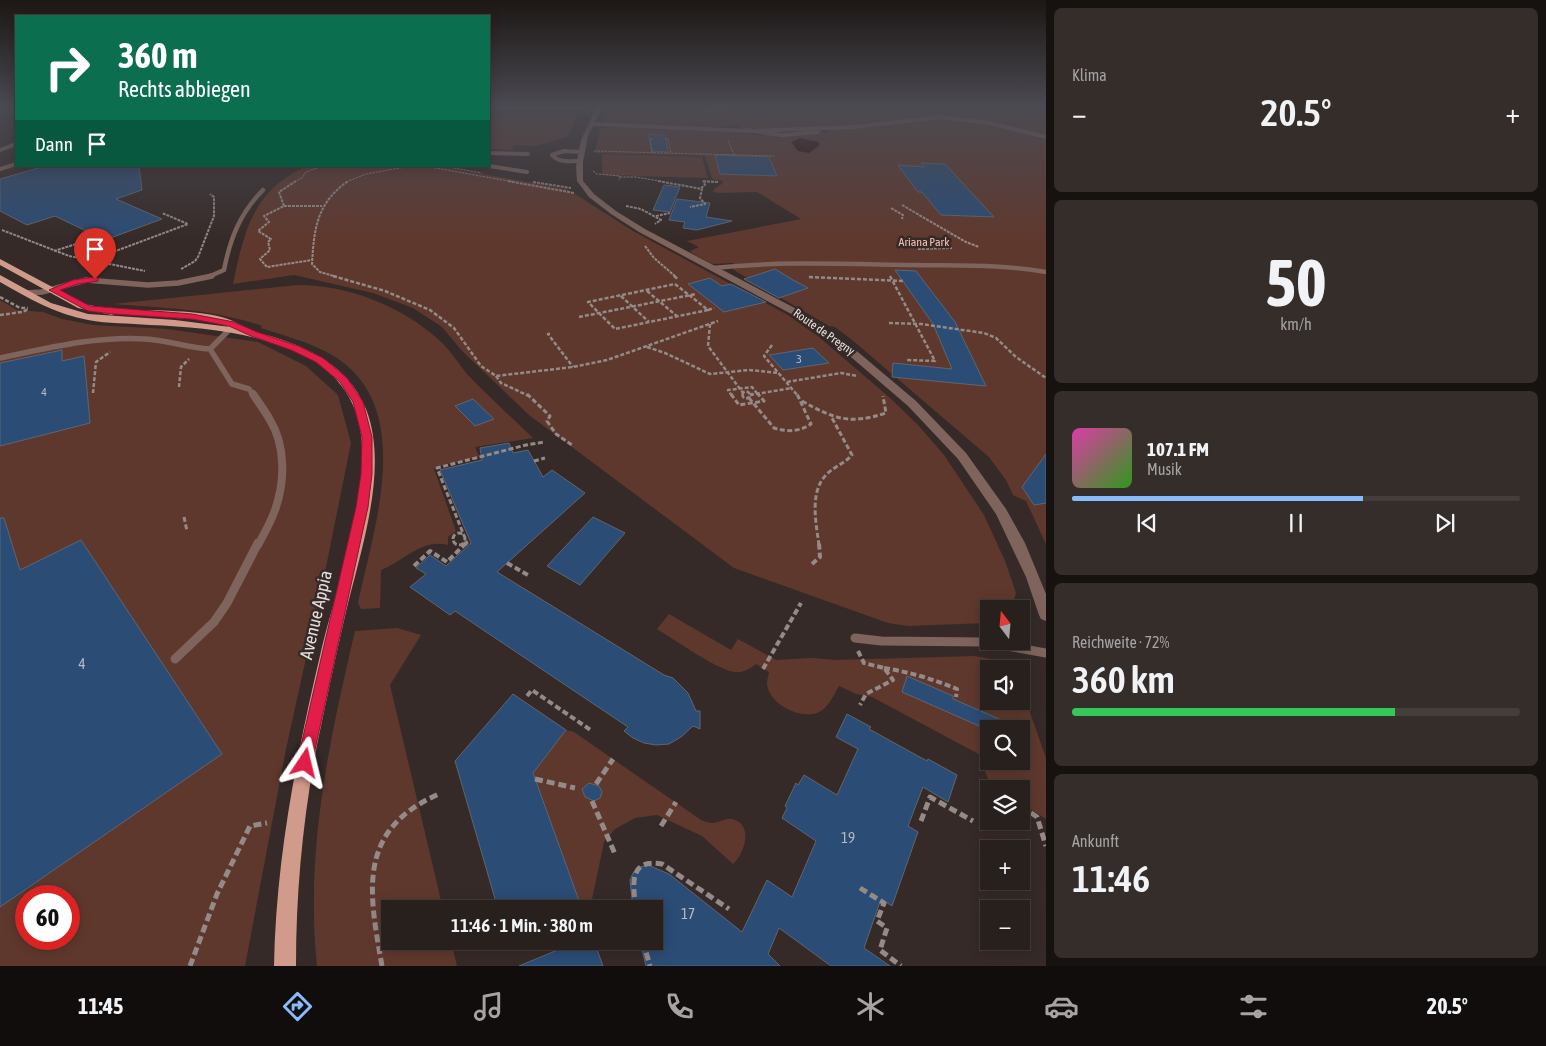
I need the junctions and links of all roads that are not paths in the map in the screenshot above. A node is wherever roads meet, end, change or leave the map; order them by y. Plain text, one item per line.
1 (561, 151) edge
2 (561, 151) edge
3 (581, 151) edge
4 (490, 153) edge
5 (528, 154) dead end
6 (545, 154) dead end
7 (552, 154) junction
8 (580, 157) junction
9 (15, 164) edge
10 (490, 166) edge
11 (0, 169) edge
12 (527, 172) dead end
13 (263, 190) dead end
14 (0, 262) edge
15 (713, 268) junction
16 (1046, 272) edge
17 (0, 278) edge
18 (53, 290) junction
19 (26, 293) junction
20 (228, 331) junction
21 (254, 334) junction
22 (210, 349) junction
23 (0, 358) edge
24 (1046, 616) edge
25 (855, 638) dead end
26 (1046, 653) edge
27 (175, 659) dead end
28 (285, 966) edge

1 - 7 lane
2 - 8 lane
3 - 8 street, Route de Pregny
4 - 5 lane
6 - 7 lane
7 - 8 lane
8 - 15 street, Route de Pregny
9 - 11 lane
10 - 12 lane
13 - 18 lane
14 - 18 main road, Avenue Appia
15 - 16 lane
15 - 24 street, Route de Pregny
17 - 19 main road, Avenue Appia
18 - 19 lane
18 - 21 main road, Avenue Appia
19 - 20 main road, Avenue Appia
20 - 21 main road, Avenue Appia
20 - 22 lane
21 - 28 main road, Avenue Appia
22 - 23 lane
22 - 27 lane
25 - 26 lane

